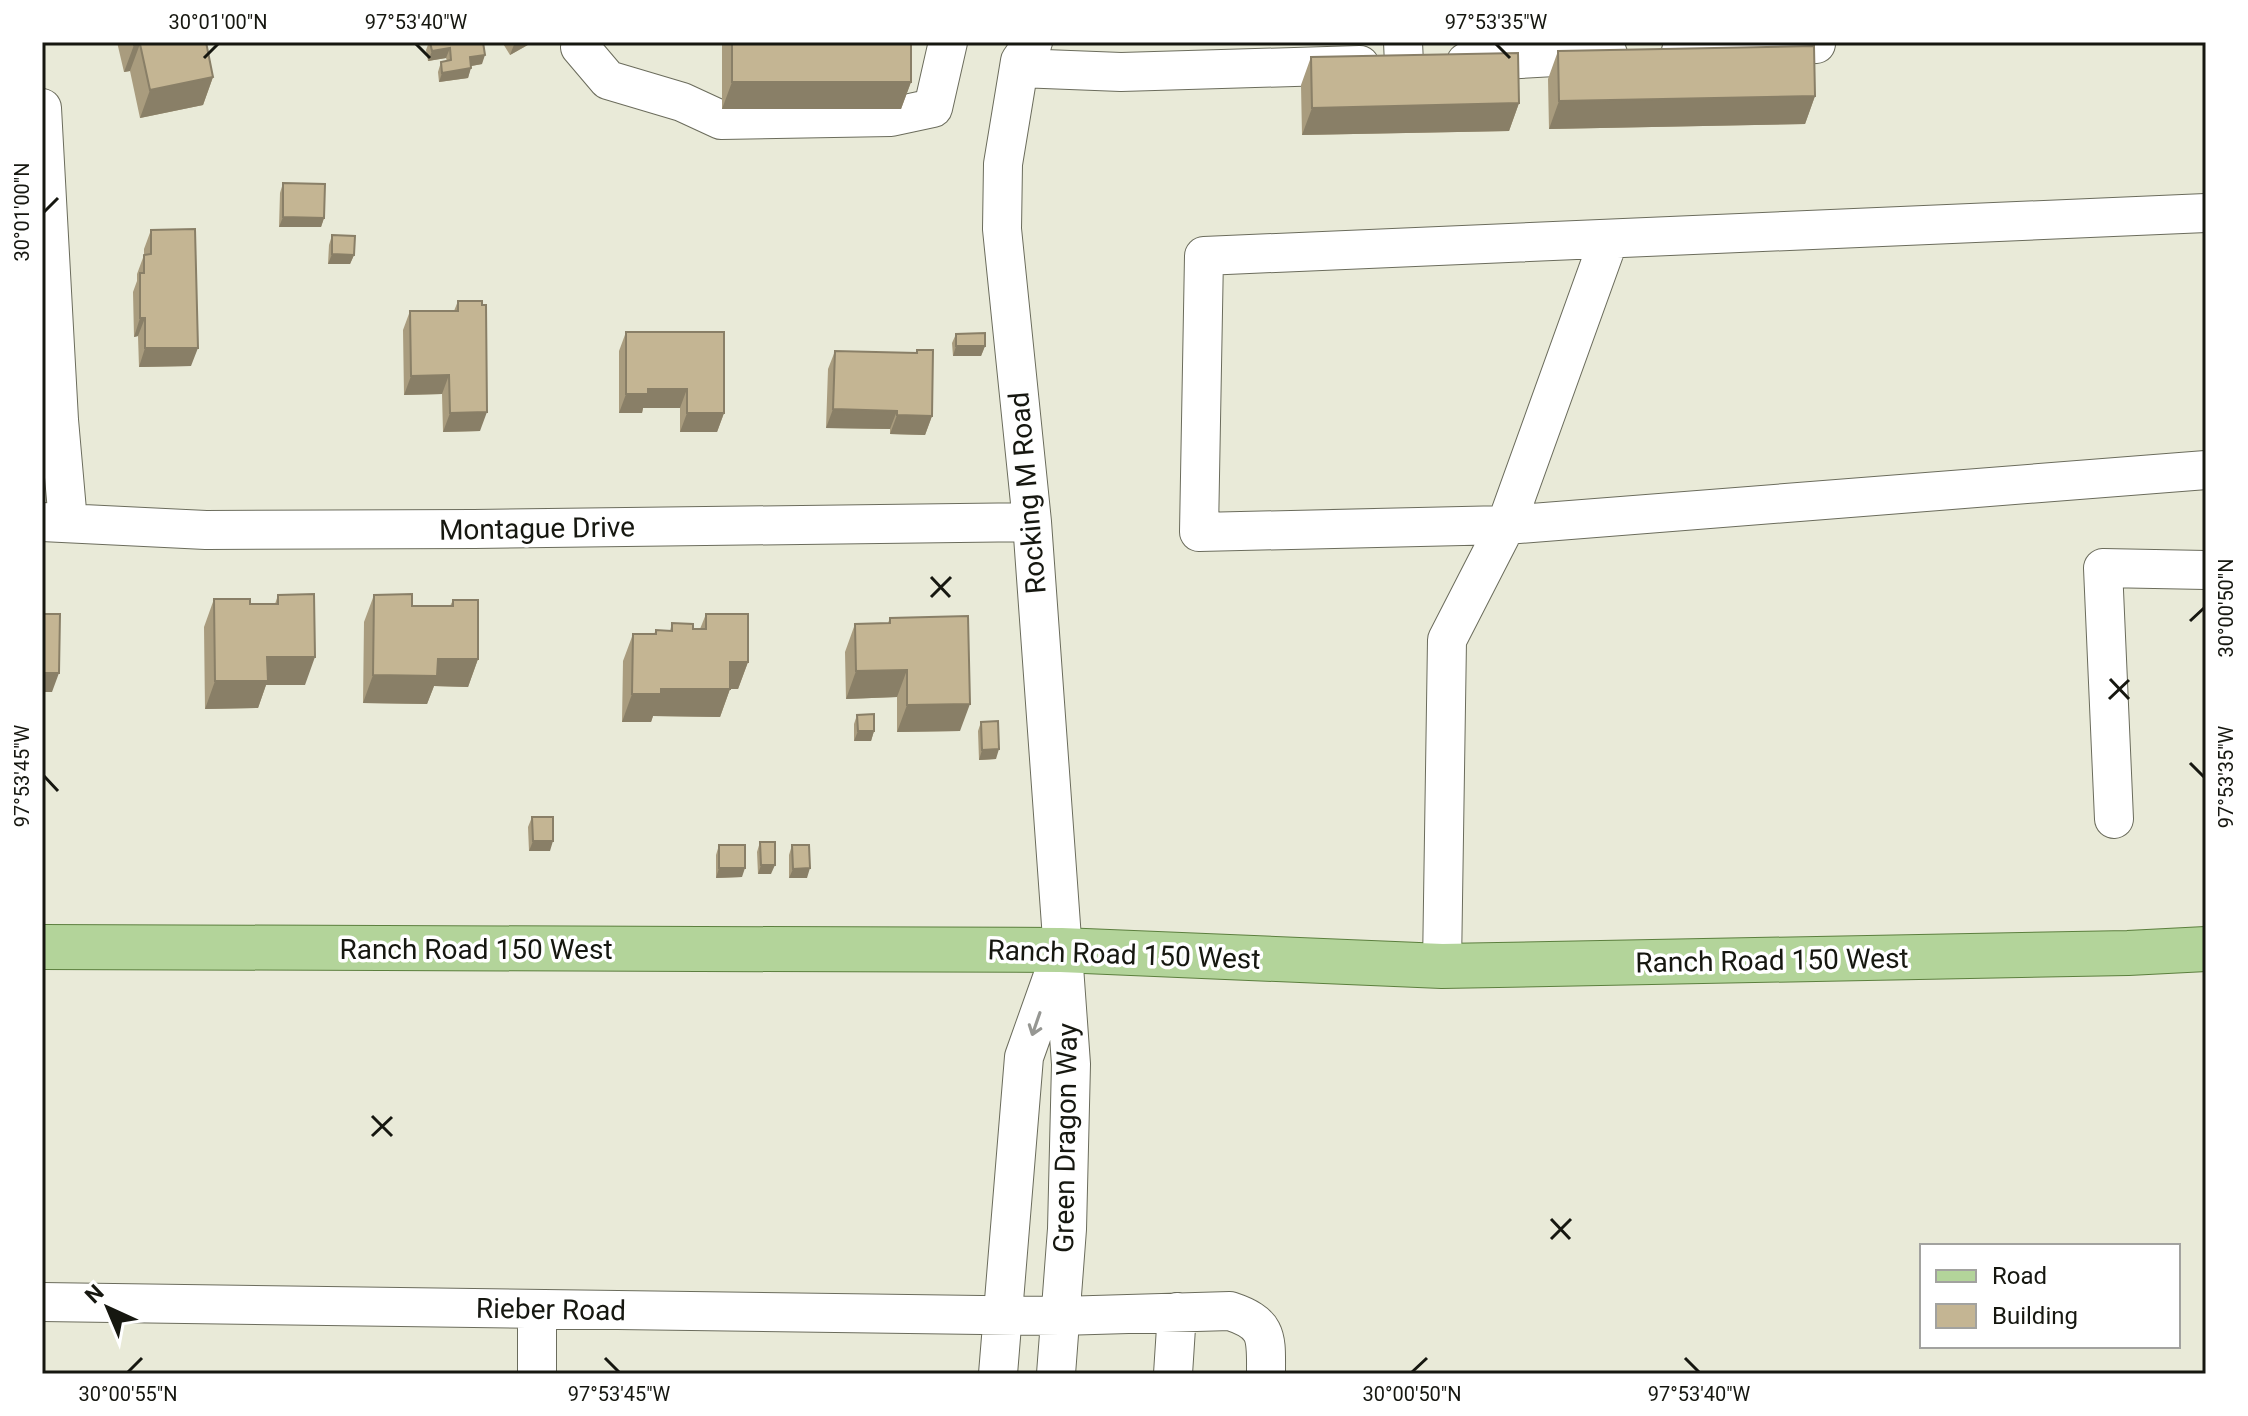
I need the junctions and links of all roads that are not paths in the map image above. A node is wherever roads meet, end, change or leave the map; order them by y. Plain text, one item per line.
1 (583, 42) edge
2 (948, 42) edge
3 (1816, 44) edge
4 (1403, 53) edge
5 (1026, 55) edge
6 (42, 108) edge
7 (2206, 213) edge
8 (1609, 239) junction
9 (2206, 470) edge
10 (55, 522) edge
11 (1032, 522) junction
12 (1506, 525) junction
13 (2206, 570) edge
14 (2114, 819) dead end
15 (42, 947) edge
16 (2206, 949) edge
17 (1061, 950) junction
18 (1442, 966) junction
19 (42, 1302) edge
20 (537, 1309) junction
21 (1177, 1312) junction
22 (1005, 1315) junction
23 (1060, 1316) junction
24 (537, 1374) edge
25 (998, 1374) edge
26 (1056, 1374) edge
27 (1173, 1374) edge
28 (1266, 1374) edge

1 - 2 street
3 - 4 street
4 - 5 street
5 - 11 street, Rocking M Road
6 - 10 street
7 - 8 street
8 - 12 street
8 - 12 street
9 - 12 street
10 - 11 street, Montague Drive
11 - 17 street, Rocking M Road
12 - 18 street
13 - 14 street
15 - 17 main road, Ranch Road 150 West
16 - 18 main road, Ranch Road 150 West
17 - 18 main road, Ranch Road 150 West
17 -> 22 street, Green Dragon Way
17 - 23 street, Green Dragon Way
19 - 20 street, Rieber Road
20 - 22 street, Rieber Road
20 - 24 street
21 - 23 street, Rieber Road
21 - 27 street
21 - 28 street, Rieber Road
22 - 23 street, Rieber Road
22 - 25 street, Green Dragon Way
23 - 26 street, Green Dragon Way

